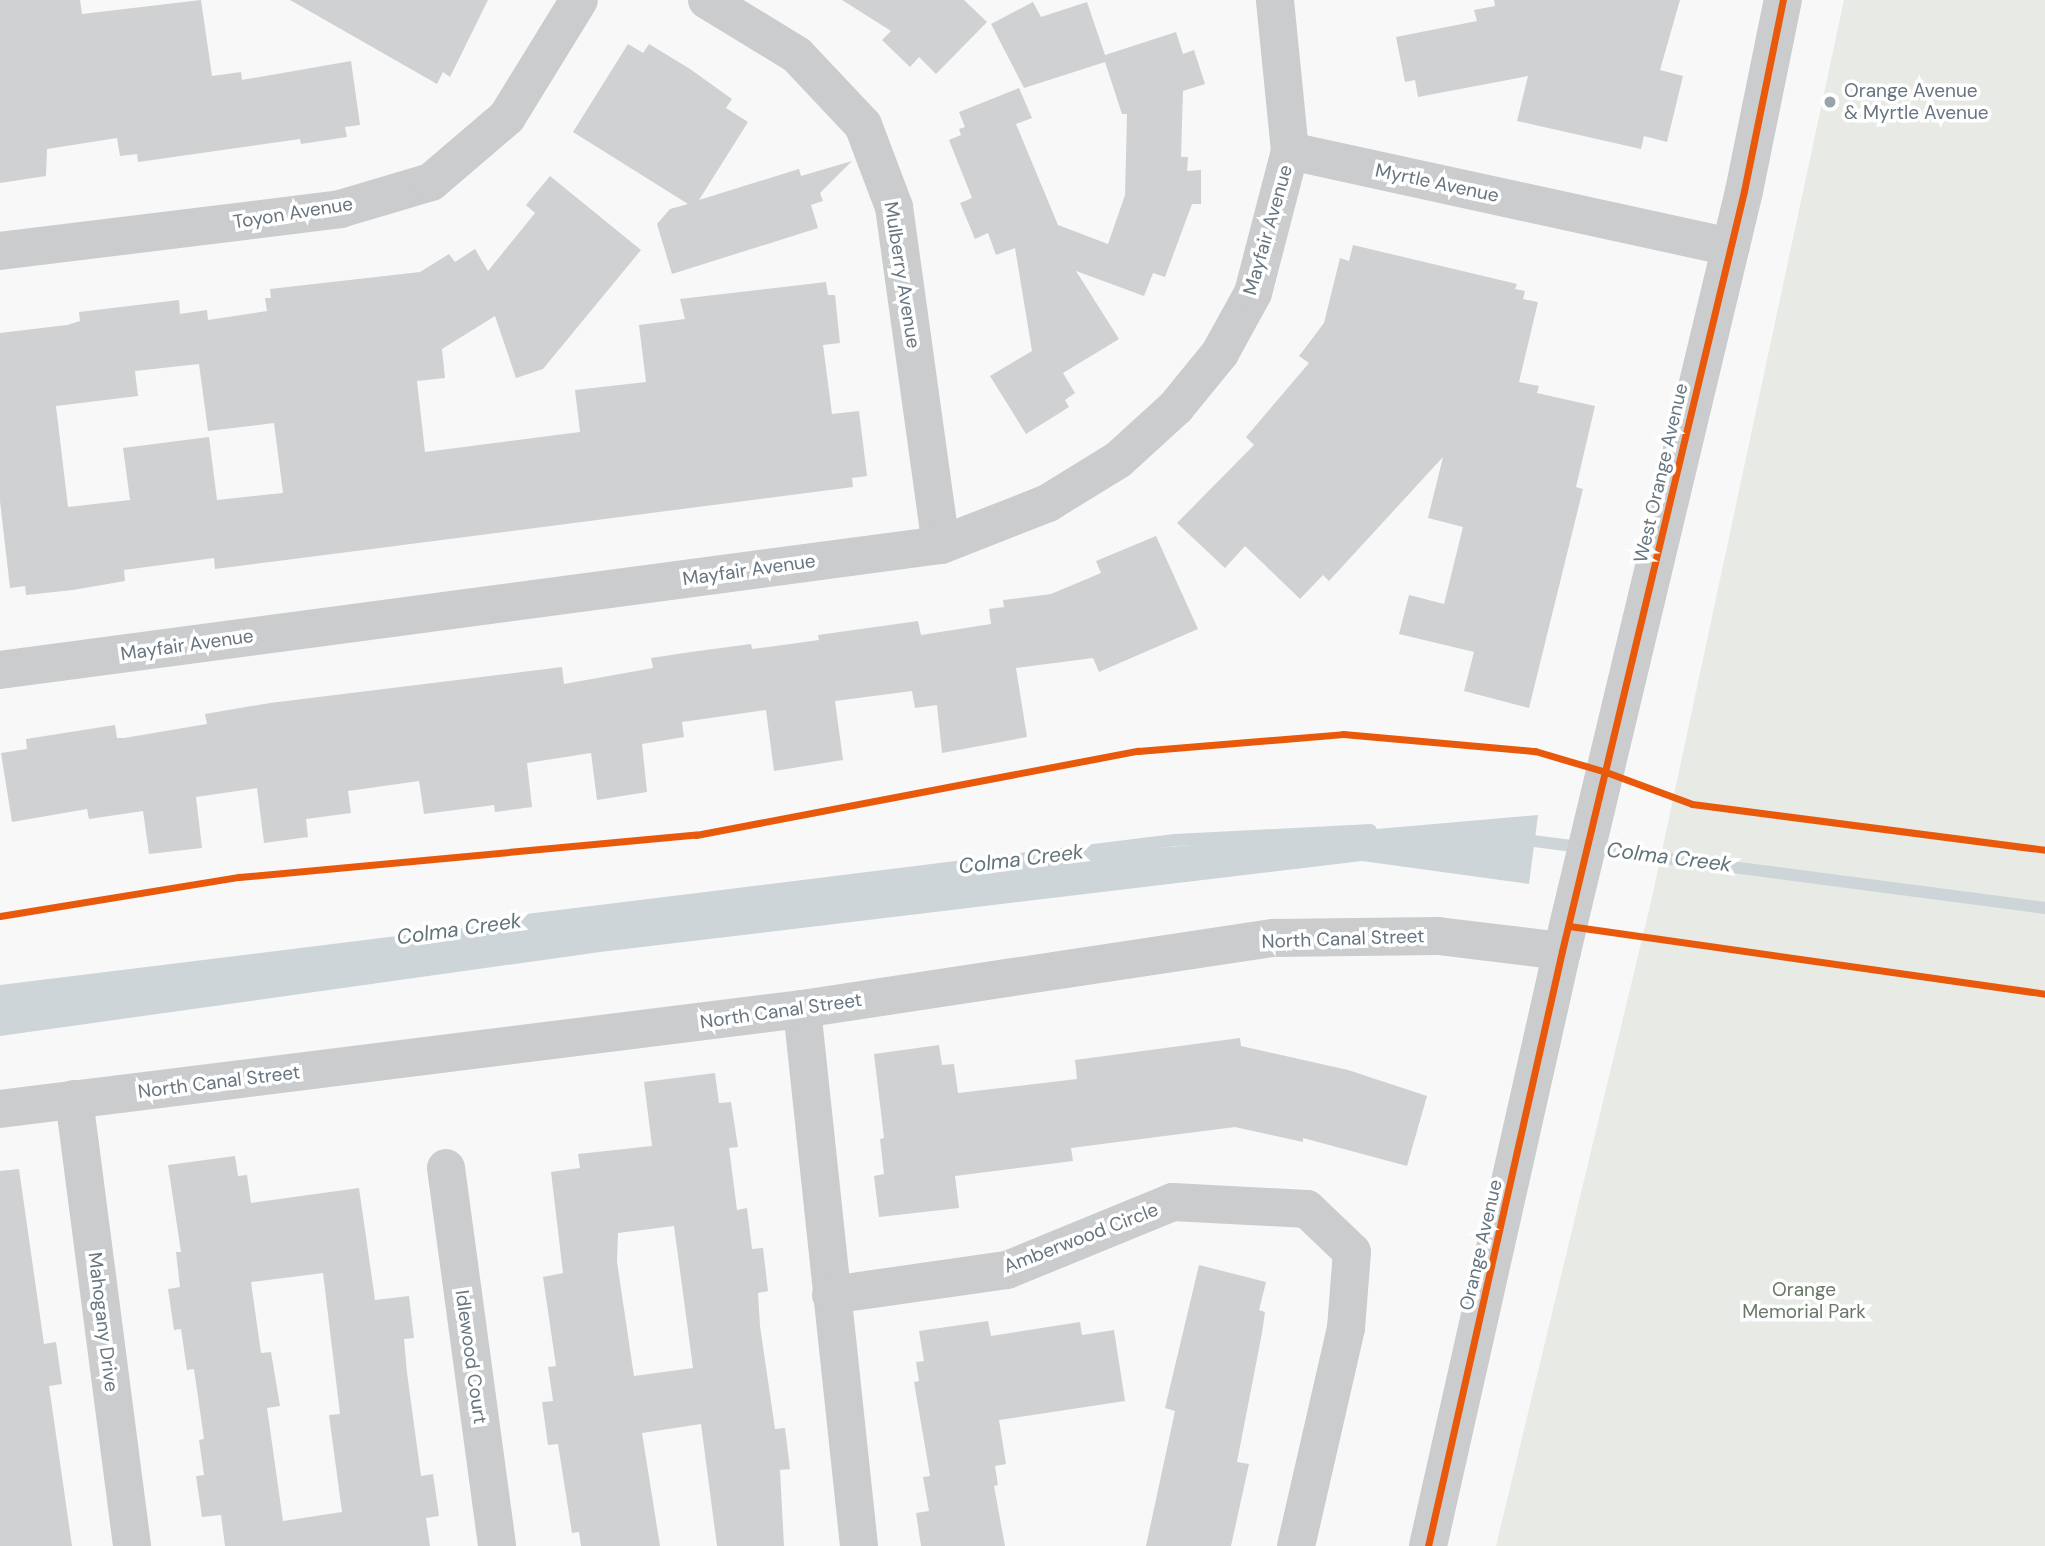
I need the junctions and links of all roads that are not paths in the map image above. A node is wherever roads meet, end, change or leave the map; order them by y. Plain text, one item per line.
1 (579, 0) edge
2 (707, 0) edge
3 (1275, 0) edge
4 (1783, 0) edge
5 (1290, 150) junction
6 (1731, 247) junction
7 (0, 251) edge
8 (941, 545) junction
9 (0, 670) edge
10 (1562, 951) junction
11 (802, 1009) junction
12 (74, 1099) junction
13 (0, 1109) edge
14 (446, 1168) dead end
15 (831, 1295) junction
16 (132, 1546) edge
17 (497, 1546) edge
18 (859, 1546) edge
19 (1296, 1546) edge
20 (1428, 1546) edge

1 - 7 street, Toyon Avenue
2 - 8 street, Mulberry Avenue
3 - 5 street
4 - 6 street, West Orange Avenue
5 - 6 street, Myrtle Avenue
5 - 8 street, Mayfair Avenue
6 - 10 street, West Orange Avenue
8 - 9 street, Mayfair Avenue
10 - 11 street, North Canal Street
10 - 20 street, Orange Avenue
11 - 12 street, North Canal Street
11 - 15 street
12 - 13 street, North Canal Street
12 - 16 street, Mahogany Drive
14 - 17 street, Idlewood Court
15 - 18 street
15 - 19 street, Amberwood Circle

